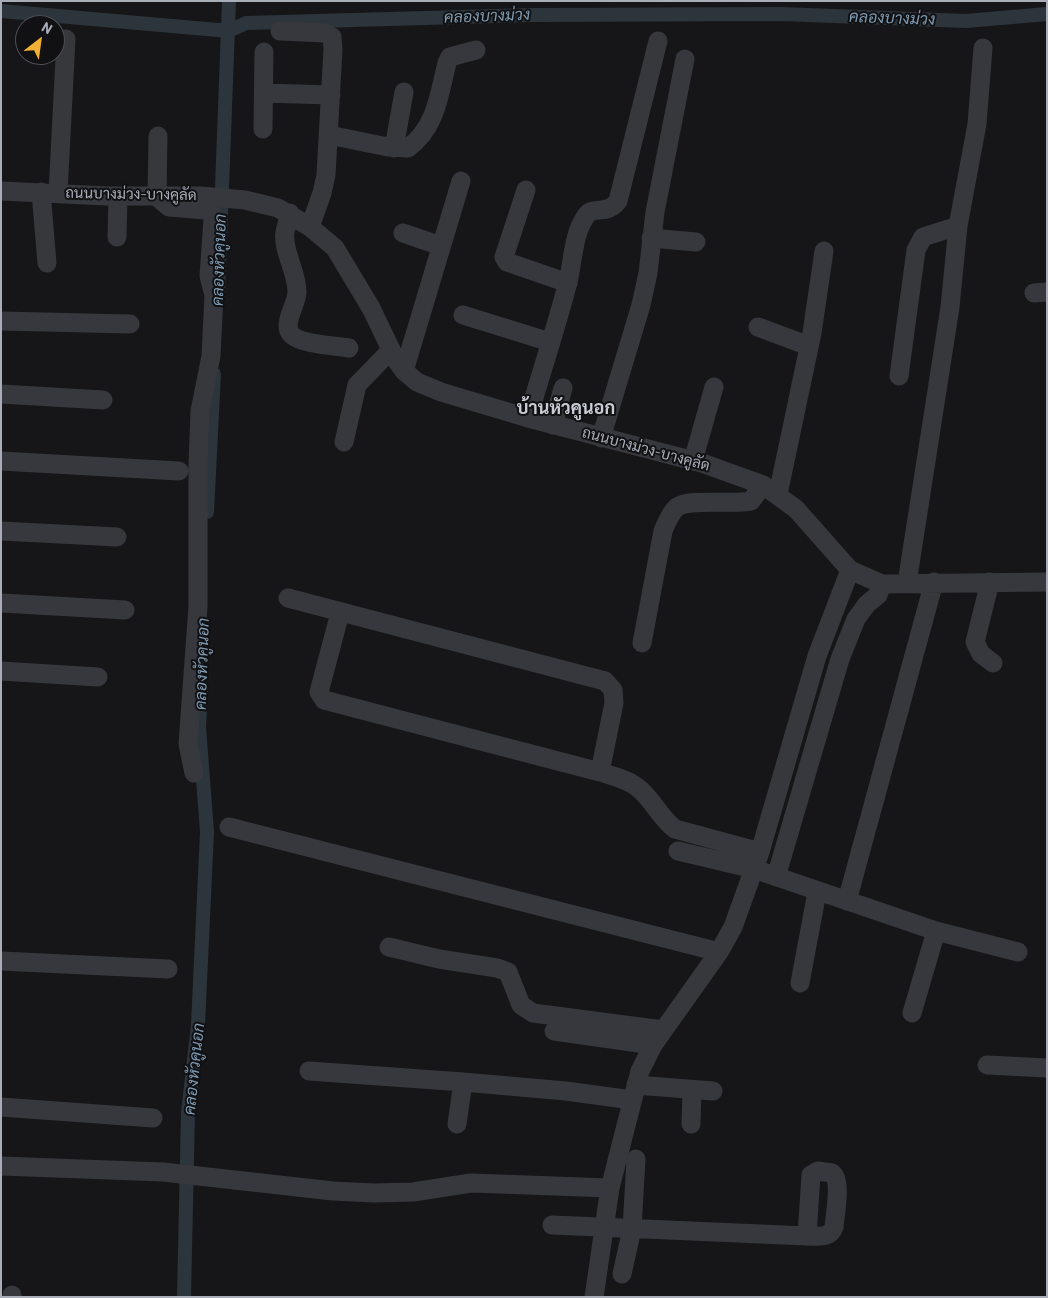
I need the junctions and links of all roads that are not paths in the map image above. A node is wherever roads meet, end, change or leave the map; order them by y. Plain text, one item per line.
1 (280, 31) dead end
2 (66, 39) dead end
3 (658, 41) dead end
4 (983, 48) dead end
5 (476, 50) dead end
6 (264, 52) dead end
7 (685, 59) dead end
8 (404, 92) dead end
9 (264, 93) junction
10 (331, 95) junction
11 (263, 129) dead end
12 (329, 135) junction
13 (158, 136) dead end
14 (394, 148) junction
15 (461, 181) dead end
16 (1, 190) edge
17 (526, 190) dead end
18 (50, 192) junction
19 (118, 196) junction
20 (157, 197) junction
21 (290, 213) junction
22 (958, 226) junction
23 (310, 227) junction
24 (403, 233) dead end
25 (117, 237) dead end
26 (651, 238) junction
27 (696, 242) dead end
28 (441, 246) junction
29 (824, 251) dead end
30 (47, 263) dead end
31 (568, 283) junction
32 (463, 315) dead end
33 (1, 321) edge
34 (130, 324) dead end
35 (758, 327) dead end
36 (550, 342) junction
37 (809, 346) junction
38 (349, 348) dead end
39 (391, 350) junction
40 (404, 371) junction
41 (898, 376) dead end
42 (714, 387) dead end
43 (563, 388) dead end
44 (1, 394) edge
45 (103, 400) dead end
46 (528, 418) junction
47 (553, 424) junction
48 (601, 438) junction
49 (344, 442) dead end
50 (1, 461) edge
51 (693, 461) junction
52 (179, 470) dead end
53 (771, 489) junction
54 (1, 531) edge
55 (117, 537) dead end
56 (850, 570) junction
57 (934, 582) junction
58 (990, 582) junction
59 (1047, 582) edge
60 (907, 583) junction
61 (882, 584) junction
62 (288, 598) dead end
63 (1, 603) edge
64 (126, 610) dead end
65 (340, 613) junction
66 (642, 643) dead end
67 (993, 663) dead end
68 (1, 672) edge
69 (98, 677) dead end
70 (600, 772) junction
71 (194, 773) dead end
72 (229, 827) dead end
73 (678, 851) dead end
74 (760, 852) junction
75 (754, 869) junction
76 (776, 877) junction
77 (817, 892) junction
78 (848, 901) junction
79 (936, 931) junction
80 (389, 947) dead end
81 (719, 952) junction
82 (1018, 952) dead end
83 (1, 961) edge
84 (168, 969) dead end
85 (800, 983) dead end
86 (912, 1013) dead end
87 (554, 1030) dead end
88 (658, 1038) junction
89 (987, 1064) dead end
90 (1047, 1068) edge
91 (309, 1071) dead end
92 (463, 1082) junction
93 (692, 1090) junction
94 (712, 1091) dead end
95 (634, 1093) junction
96 (1, 1107) edge
97 (153, 1118) dead end
98 (457, 1124) dead end
99 (691, 1124) dead end
100 (636, 1159) dead end
101 (1, 1166) edge
102 (610, 1188) junction
103 (552, 1225) dead end
104 (603, 1227) junction
105 (632, 1229) junction
106 (807, 1236) dead end
107 (622, 1274) dead end
108 (594, 1297) edge

1 - 10 street
2 - 18 street
3 - 31 street
4 - 22 street
5 - 14 street
6 - 9 street
7 - 26 street
8 - 14 street
9 - 10 street
9 - 11 street
10 - 12 street
12 - 14 street
12 - 23 street
13 - 20 street
15 - 28 street
16 - 18 street, ถนนบางม่วง-บางคูลัด
17 - 31 street
18 - 19 street, ถนนบางม่วง-บางคูลัด
18 - 30 street
19 - 20 street, ถนนบางม่วง-บางคูลัด
19 - 25 street
20 - 21 street, ถนนบางม่วง-บางคูลัด
20 - 71 street
21 - 23 street, ถนนบางม่วง-บางคูลัด
21 - 38 street
22 - 41 street
22 - 60 street
23 - 39 street, ถนนบางม่วง-บางคูลัด
24 - 28 street
26 - 27 street
26 - 48 street
28 - 40 street
29 - 37 street
31 - 36 street
32 - 36 street
33 - 34 street
35 - 37 street
36 - 46 street
37 - 53 street
39 - 40 street, ถนนบางม่วง-บางคูลัด
39 - 49 street
40 - 46 street, ถนนบางม่วง-บางคูลัด
42 - 51 street
43 - 47 street
44 - 45 street
46 - 47 street, ถนนบางม่วง-บางคูลัด
47 - 48 street, ถนนบางม่วง-บางคูลัด
48 - 51 street, ถนนบางม่วง-บางคูลัด
50 - 52 street
51 - 53 street, ถนนบางม่วง-บางคูลัด
53 - 56 street, ถนนบางม่วง-บางคูลัด
53 - 66 street
54 - 55 street
56 - 61 street, ถนนบางม่วง-บางคูลัด
56 - 74 street
57 - 58 street, ถนนบางม่วง-บางคูลัด
57 - 60 street, ถนนบางม่วง-บางคูลัด
57 - 78 street
58 - 59 street, ถนนบางม่วง-บางคูลัด
58 - 67 street
60 - 61 street, ถนนบางม่วง-บางคูลัด
61 - 76 street
62 - 65 street
63 - 64 street
65 - 70 street
65 - 70 street
68 - 69 street
70 - 74 street
72 - 81 street
73 - 75 street
74 - 75 street
75 - 76 street
75 - 81 street
76 - 77 street
77 - 78 street
77 - 85 street
78 - 79 street
79 - 82 street
79 - 86 street
80 - 88 street
81 - 88 street
83 - 84 street
87 - 88 street
88 - 95 street
89 - 90 street
91 - 92 street
92 - 95 street
92 - 98 street
93 - 94 street
93 - 95 street
93 - 99 street
95 - 102 street
96 - 97 street
100 - 105 street
101 - 102 street
102 - 104 street
103 - 104 street
104 - 105 street
104 - 108 street
105 - 106 street
105 - 107 street

